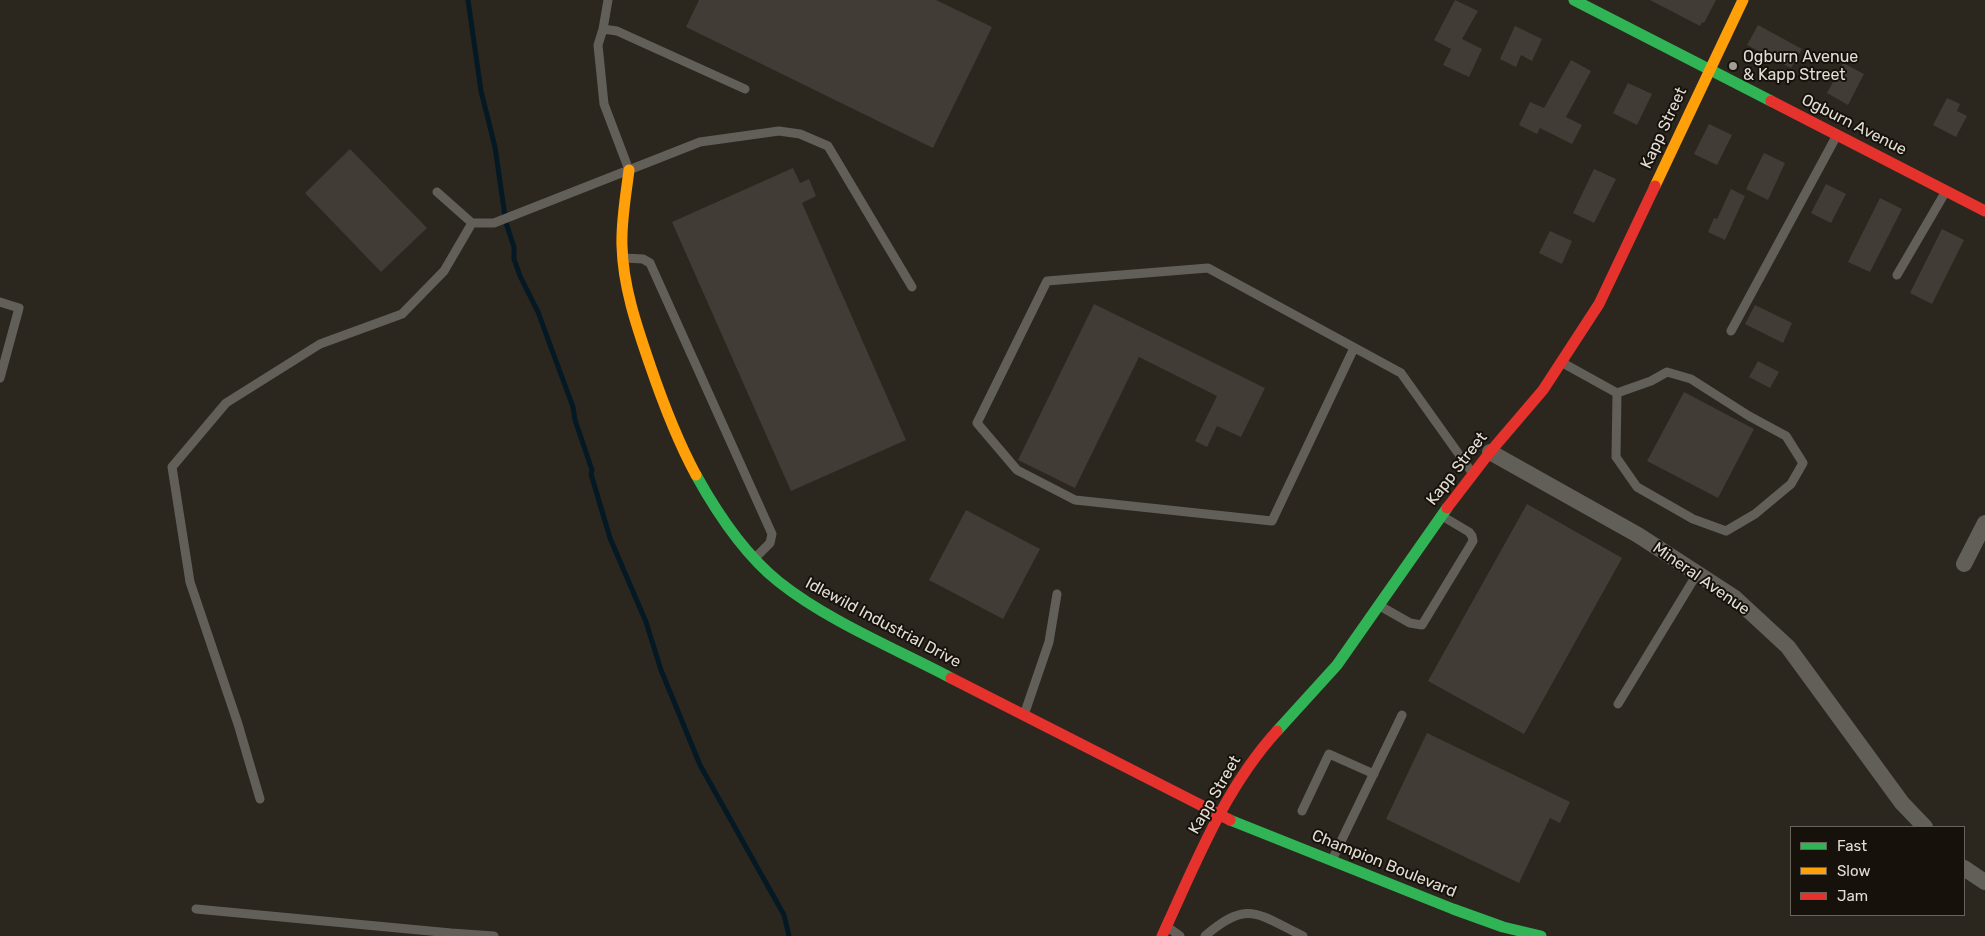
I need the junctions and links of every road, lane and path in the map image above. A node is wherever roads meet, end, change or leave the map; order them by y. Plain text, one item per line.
1 (608, 0) edge
2 (1574, 0) edge
3 (1743, 0) edge
4 (603, 29) junction
5 (1710, 69) junction
6 (746, 89) dead end
7 (1837, 134) junction
8 (629, 170) junction
9 (1946, 191) junction
10 (437, 192) dead end
11 (1985, 211) edge
12 (472, 223) junction
13 (623, 258) junction
14 (1897, 276) dead end
15 (912, 287) dead end
16 (0, 302) edge
17 (1731, 331) dead end
18 (1354, 348) junction
19 (1561, 362) junction
20 (0, 378) edge
21 (1617, 394) junction
22 (1490, 452) junction
23 (1473, 474) junction
24 (1441, 515) junction
25 (1985, 523) edge
26 (755, 558) junction
27 (1964, 564) dead end
28 (1697, 574) junction
29 (1057, 594) dead end
30 (1380, 606) junction
31 (1618, 704) dead end
32 (1024, 715) junction
33 (1402, 715) dead end
34 (1374, 774) junction
35 (260, 799) dead end
36 (1302, 811) dead end
37 (1218, 815) junction
38 (1924, 826) edge
39 (1332, 860) junction
40 (1965, 869) edge
41 (1985, 882) edge
42 (196, 909) dead end
43 (1164, 931) edge
44 (451, 934) edge
45 (494, 936) edge
46 (1180, 936) edge
47 (1205, 936) edge
48 (1303, 936) edge
49 (1540, 936) edge

1 - 4 lane
2 - 5 street, Ogburn Avenue
3 - 5 street, Kapp Street
4 - 6 lane
4 - 8 lane
5 - 7 street, Ogburn Avenue
5 - 19 street, Kapp Street
7 - 9 street, Ogburn Avenue
7 - 17 lane
8 - 12 lane
8 - 13 street, Idlewild Industrial Drive
8 - 15 lane
9 - 11 street, Ogburn Avenue
9 - 14 lane
10 - 12 lane
12 - 35 lane
13 - 26 street, Idlewild Industrial Drive
13 - 26 lane
16 - 20 lane
18 - 18 lane
18 - 23 lane
19 - 21 lane
19 - 22 street, Kapp Street
21 - 21 lane
22 - 23 street, Kapp Street
22 - 28 street, Mineral Avenue
23 - 24 street, Kapp Street
24 - 30 street, Kapp Street
24 - 30 lane
25 - 27 street
26 - 32 street, Idlewild Industrial Drive
28 - 31 lane
28 - 38 street, Mineral Avenue
29 - 32 lane
30 - 37 street, Kapp Street
32 - 37 street, Idlewild Industrial Drive
33 - 34 lane
34 - 36 lane
34 - 39 lane
37 - 39 street, Champion Boulevard
37 - 43 street, Kapp Street
39 - 49 street, Champion Boulevard
40 - 41 street
42 - 44 lane
43 - 46 lane
44 - 45 lane
47 - 48 lane

